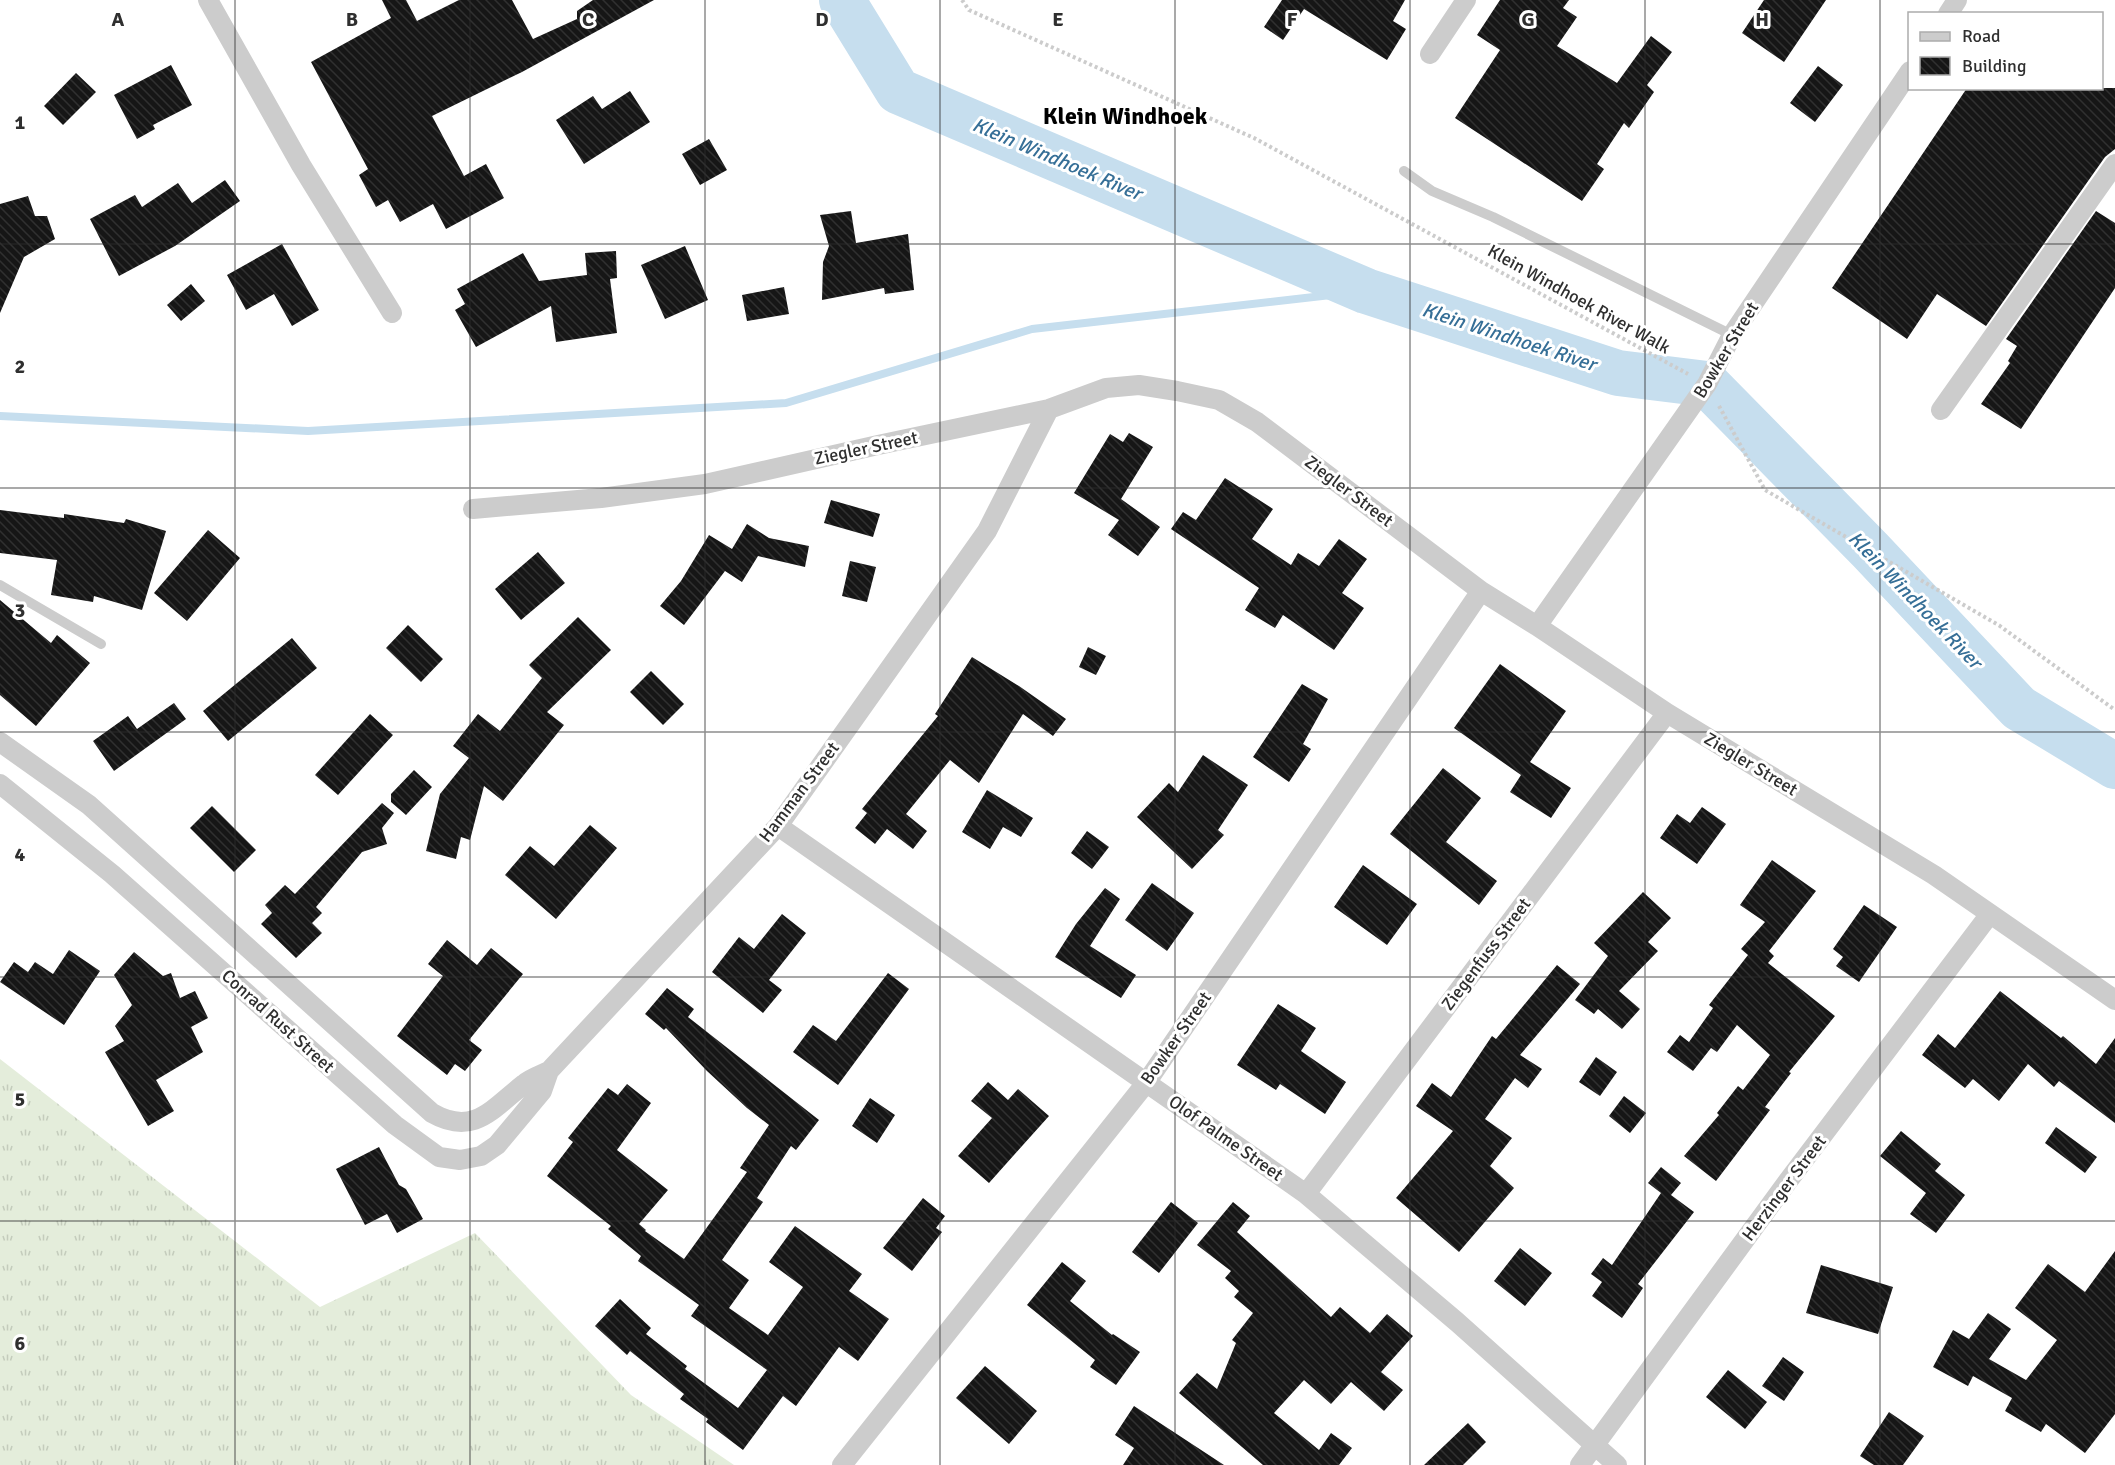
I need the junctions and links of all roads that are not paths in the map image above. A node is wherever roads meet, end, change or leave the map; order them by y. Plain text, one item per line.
1 (208, 0) edge
2 (1466, 0) edge
3 (1430, 54) dead end
4 (1908, 74) edge
5 (2115, 164) edge
6 (1404, 171) dead end
7 (392, 313) dead end
8 (1732, 335) junction
9 (1049, 410) junction
10 (1941, 410) dead end
11 (473, 508) dead end
12 (0, 585) edge
13 (1481, 591) junction
14 (1537, 626) junction
15 (101, 644) dead end
16 (1667, 713) junction
17 (0, 742) edge
18 (0, 784) edge
19 (778, 826) junction
20 (1990, 914) junction
21 (2115, 1000) edge
22 (549, 1071) junction
23 (1146, 1083) junction
24 (481, 1119) joint
25 (1306, 1194) junction
26 (1594, 1446) junction
27 (842, 1465) edge
28 (1580, 1465) edge
29 (1617, 1465) edge

1 - 7 street
2 - 3 street
4 - 8 street, Bowker Street
5 - 10 street
6 - 8 lane
8 - 14 street, Bowker Street
9 - 11 street, Ziegler Street
9 - 13 street, Ziegler Street
9 - 19 street, Hamman Street
12 - 15 lane
13 - 14 street, Ziegler Street
13 - 23 street, Bowker Street
14 - 16 street, Ziegler Street
16 - 20 street, Ziegler Street
16 - 25 street, Ziegenfuss Street
17 - 24 street, Conrad Rust Street
18 - 22 street, Conrad Rust Street
19 - 22 street, Hamman Street
19 - 23 street, Olof Palme Street
20 - 21 street, Ziegler Street
20 - 26 street, Herzinger Street
22 - 24 street, Hamman Street
23 - 25 street, Olof Palme Street
23 - 27 street, Bowker Street
25 - 26 street, Olof Palme Street
26 - 28 street, Herzinger Street
26 - 29 street, Olof Palme Street

